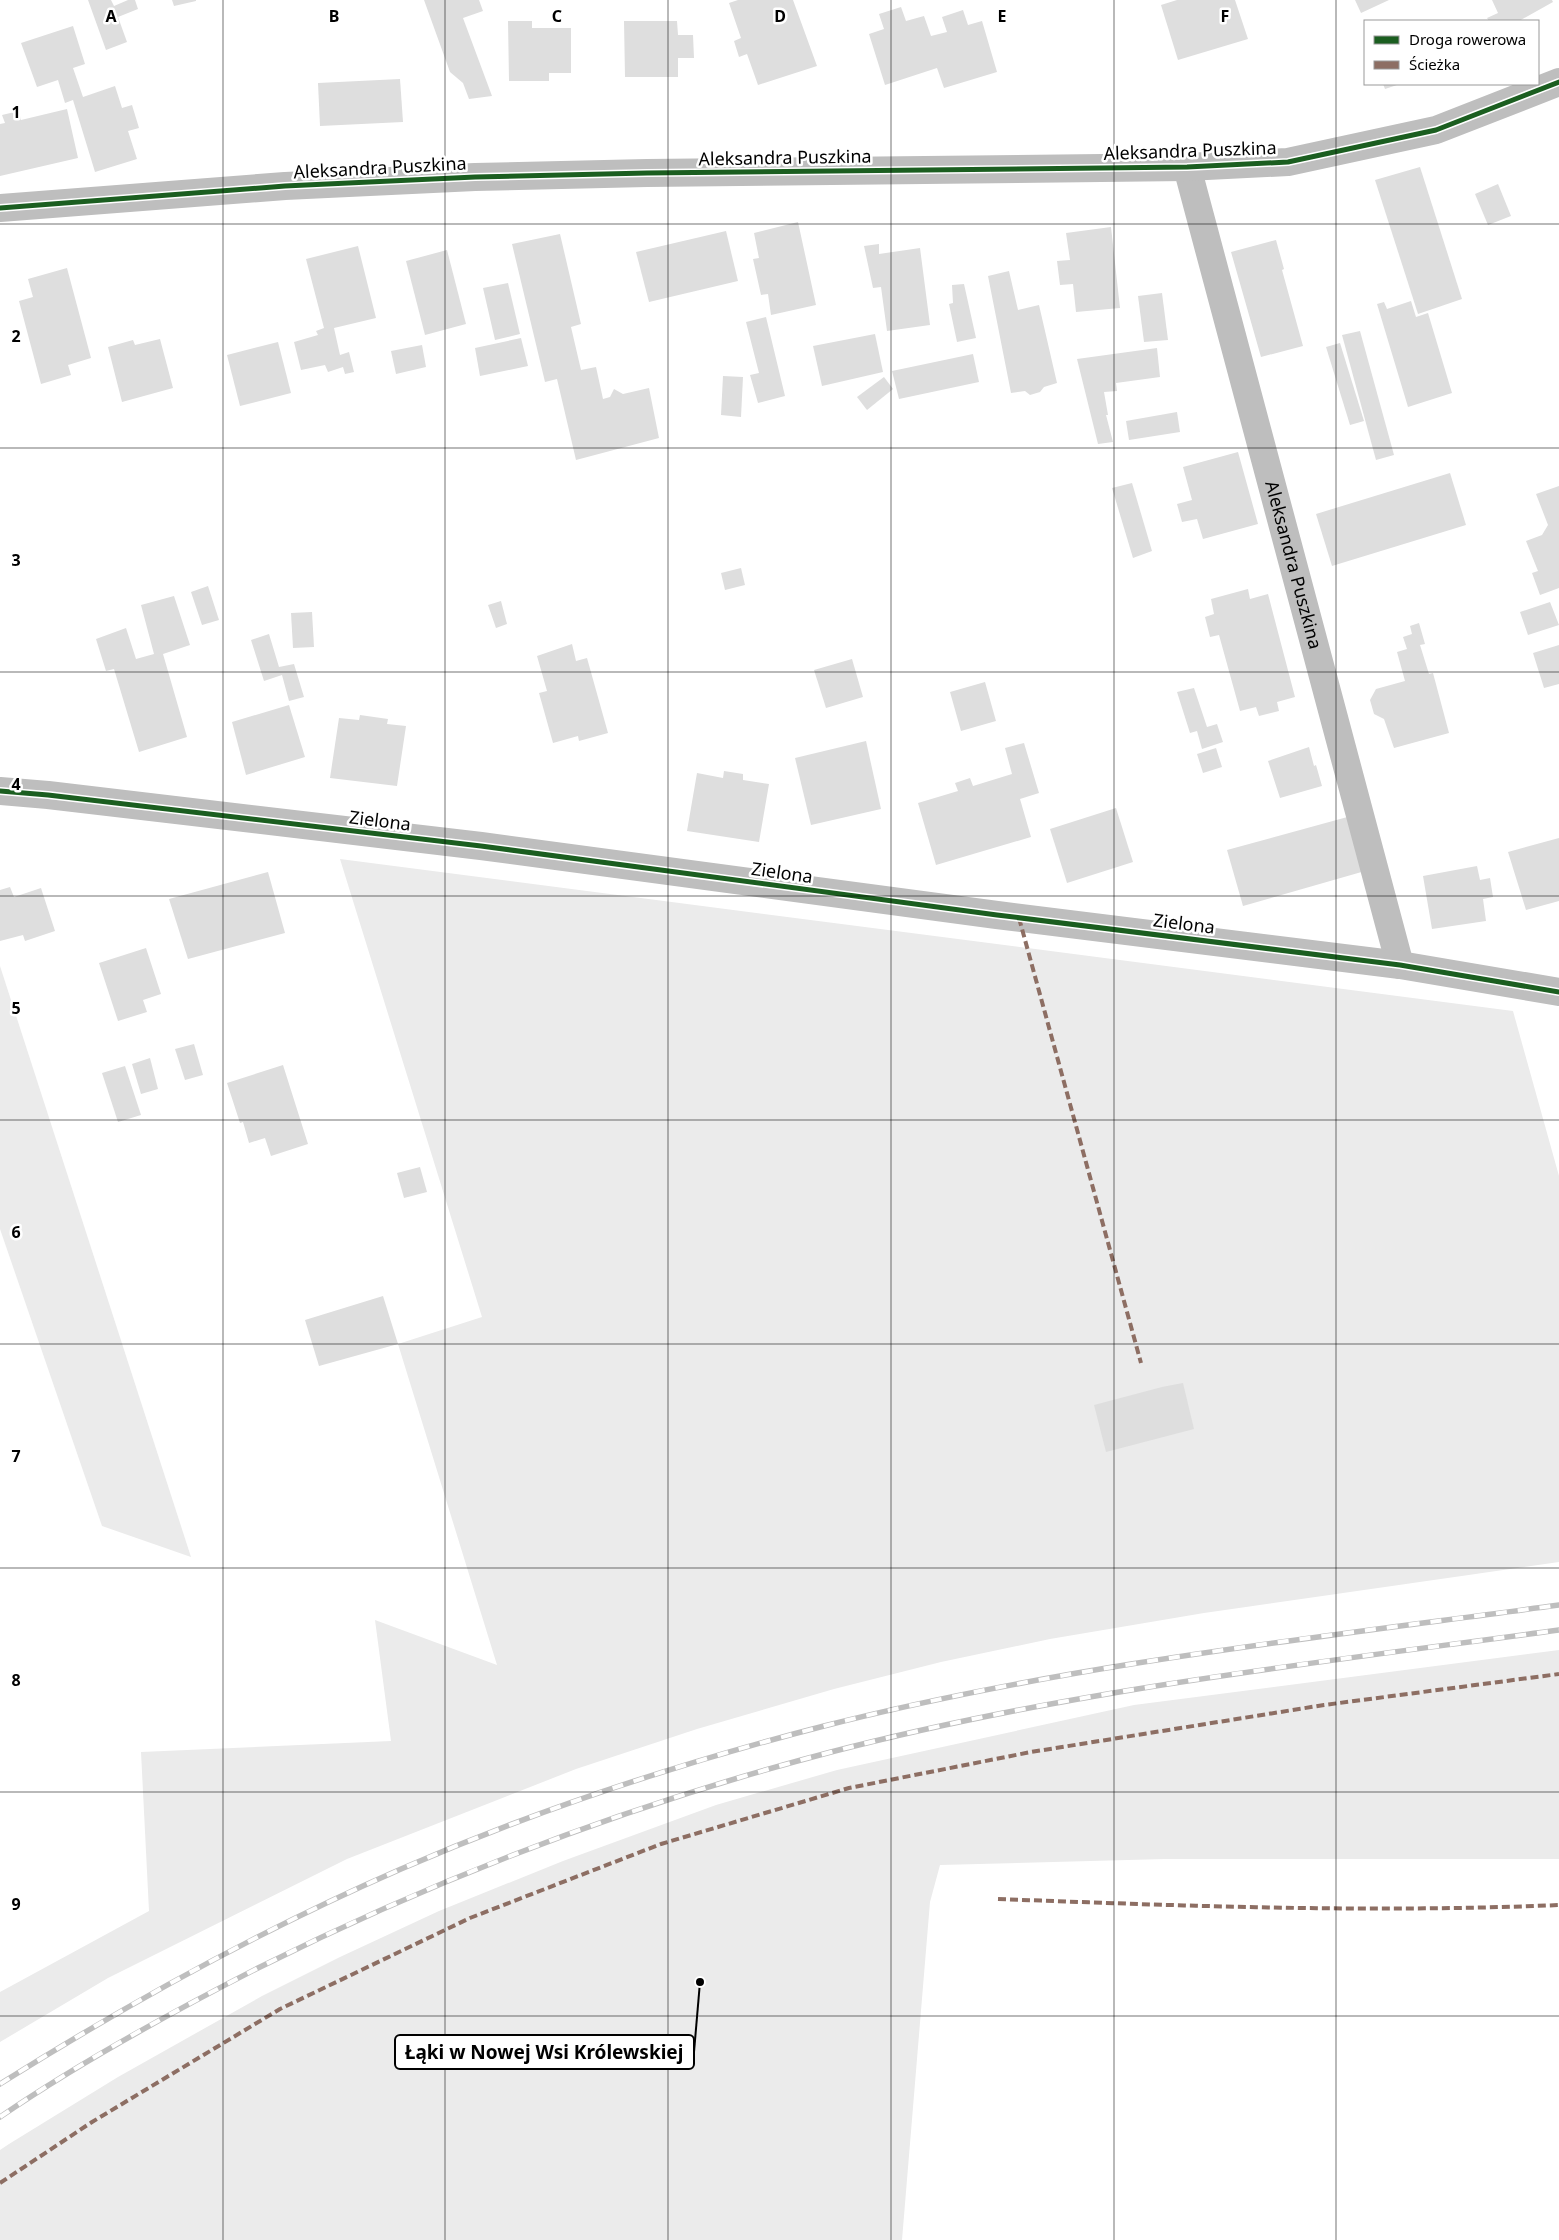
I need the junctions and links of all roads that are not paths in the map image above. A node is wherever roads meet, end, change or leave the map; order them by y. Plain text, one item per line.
1 (1559, 82) edge
2 (1187, 167) junction
3 (0, 208) edge
4 (0, 791) edge
5 (1400, 965) junction
6 (1559, 992) edge

1 - 2 street, Aleksandra Puszkina
2 - 3 street, Aleksandra Puszkina
2 - 5 street, Aleksandra Puszkina
4 - 5 street, Zielona
5 - 6 street, Zielona

